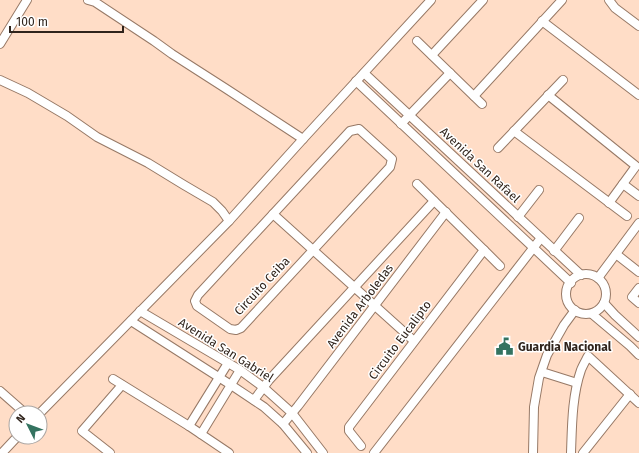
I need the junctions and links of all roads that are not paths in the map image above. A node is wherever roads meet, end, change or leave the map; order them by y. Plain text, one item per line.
1 (27, 0) edge
2 (88, 0) edge
3 (431, 0) edge
4 (483, 0) edge
5 (562, 0) edge
6 (610, 0) edge
7 (542, 21) junction
8 (639, 26) edge
9 (417, 41) dead end
10 (0, 44) edge
11 (432, 55) junction
12 (364, 72) junction
13 (450, 73) junction
14 (0, 80) edge
15 (563, 80) dead end
16 (356, 81) junction
17 (548, 95) junction
18 (639, 95) edge
19 (474, 96) junction
20 (482, 104) dead end
21 (409, 115) junction
22 (401, 124) junction
23 (514, 131) junction
24 (302, 139) junction
25 (498, 148) dead end
26 (462, 164) junction
27 (454, 173) junction
28 (417, 184) dead end
29 (623, 184) junction
30 (539, 190) dead end
31 (639, 196) edge
32 (434, 201) junction
33 (609, 203) junction
34 (446, 212) junction
35 (273, 214) junction
36 (627, 216) dead end
37 (518, 217) junction
38 (579, 218) dead end
39 (229, 221) junction
40 (639, 223) edge
41 (541, 238) junction
42 (533, 248) junction
43 (313, 250) junction
44 (484, 250) junction
45 (554, 251) junction
46 (616, 254) junction
47 (500, 266) dead end
48 (639, 272) edge
49 (581, 275) junction
50 (598, 278) junction
51 (571, 283) junction
52 (354, 287) junction
53 (639, 288) edge
54 (604, 303) junction
55 (639, 303) edge
56 (375, 306) junction
57 (575, 310) junction
58 (140, 311) junction
59 (592, 314) junction
60 (131, 321) junction
61 (639, 337) edge
62 (414, 342) junction
63 (639, 355) edge
64 (228, 363) junction
65 (240, 370) junction
66 (542, 372) junction
67 (220, 377) junction
68 (113, 379) dead end
69 (578, 384) junction
70 (122, 385) junction
71 (231, 385) junction
72 (263, 386) junction
73 (0, 391) edge
74 (630, 394) junction
75 (254, 400) junction
76 (639, 403) edge
77 (16, 405) edge
78 (48, 406) edge
79 (198, 411) junction
80 (292, 413) junction
81 (210, 418) junction
82 (283, 424) junction
83 (189, 426) junction
84 (200, 434) junction
85 (10, 445) edge
86 (361, 446) dead end
87 (2, 453) edge
88 (110, 453) edge
89 (229, 453) edge
90 (307, 453) edge
91 (323, 453) edge
92 (374, 453) edge
93 (533, 453) edge
94 (571, 453) edge
95 (583, 453) edge

1 - 10 street
2 - 24 street
3 - 12 street
4 - 11 street
5 - 7 street
6 - 8 street
7 - 18 street
7 - 19 street
9 - 11 street
11 - 13 street
12 - 16 street
12 - 21 street, Avenida San Rafael
13 - 19 street
13 - 21 street
14 - 39 street
15 - 17 street
16 - 22 street, Avenida San Rafael
16 - 24 street
17 - 23 street
17 - 29 street
19 - 20 street
21 - 22 street
21 - 26 street, Avenida San Rafael
22 - 27 street, Avenida San Rafael
23 - 25 street
23 - 33 street
24 - 39 street
26 - 27 street
26 - 37 street, Avenida San Rafael
27 - 42 street, Avenida San Rafael
28 - 32 street
29 - 31 street
29 - 33 street
30 - 37 street
32 - 34 street
32 - 52 street, Avenida Arboledas
33 - 36 street
34 - 44 street
34 - 56 street, Avenida Arboledas
35 - 43 street
35 - 43 street, Circuito Ceiba
35 - 43 street, Circuito Ceiba
37 - 41 street, Avenida San Rafael
38 - 45 street
39 - 58 street
40 - 46 street
41 - 42 street
41 - 45 street, Avenida San Rafael
42 - 51 street, Avenida San Rafael
42 - 92 street
43 - 52 street
44 - 47 street
44 - 62 street, Circuito Eucalipto
45 - 49 street, Avenida San Rafael
46 - 48 street
46 - 50 street
49 - 50 street
49 - 51 street
50 - 54 street
51 - 57 street
52 - 56 street
52 - 72 street, Avenida Arboledas
53 - 55 street
54 - 59 street
54 - 61 street
56 - 62 street
56 - 80 street, Avenida Arboledas
57 - 59 street
57 - 66 street
58 - 60 street
58 - 64 street, Avenida San Gabriel
59 - 63 street
60 - 67 street
60 - 78 street
62 - 86 street, Circuito Eucalipto
64 - 65 street, Avenida San Gabriel
64 - 67 street
65 - 71 street
65 - 72 street, Avenida San Gabriel
66 - 69 street
66 - 93 street
67 - 71 street
67 - 79 street
68 - 70 street
69 - 74 street
69 - 94 street
70 - 83 street
70 - 88 street
71 - 75 street
71 - 81 street
72 - 75 street, Avenida Arboledas
72 - 80 street, Avenida San Gabriel
73 - 77 street
74 - 76 street
74 - 95 street
75 - 82 street
79 - 81 street
79 - 83 street
80 - 82 street, Avenida Arboledas
80 - 91 street, Avenida San Gabriel
81 - 84 street
82 - 90 street
83 - 84 street
84 - 89 street
85 - 87 street

